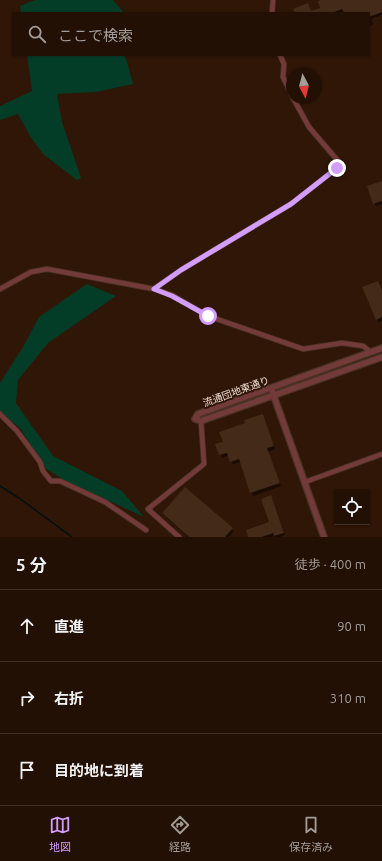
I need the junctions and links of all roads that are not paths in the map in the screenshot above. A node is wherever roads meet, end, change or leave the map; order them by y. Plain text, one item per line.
1 (273, 0) edge
2 (272, 12) edge
3 (280, 56) edge
4 (286, 83) edge
5 (297, 104) edge
6 (0, 289) edge
7 (154, 289) junction
8 (382, 348) edge
9 (372, 352) junction
10 (382, 357) edge
11 (271, 388) junction
12 (274, 396) junction
13 (0, 414) edge
14 (201, 422) junction
15 (382, 454) edge
16 (305, 482) junction
17 (146, 530) dead end
18 (179, 537) edge
19 (324, 537) edge

1 - 2 street
3 - 4 street
5 - 7 street
6 - 7 street
7 - 9 street
8 - 9 street, 流通団地東通り
9 - 11 street, 流通団地東通り
10 - 12 street, 流通団地東通り
11 - 12 street
11 - 14 street, 流通団地東通り
12 - 14 street, 流通団地東通り
12 - 16 street
13 - 17 street
14 - 18 street
15 - 16 street
16 - 19 street

